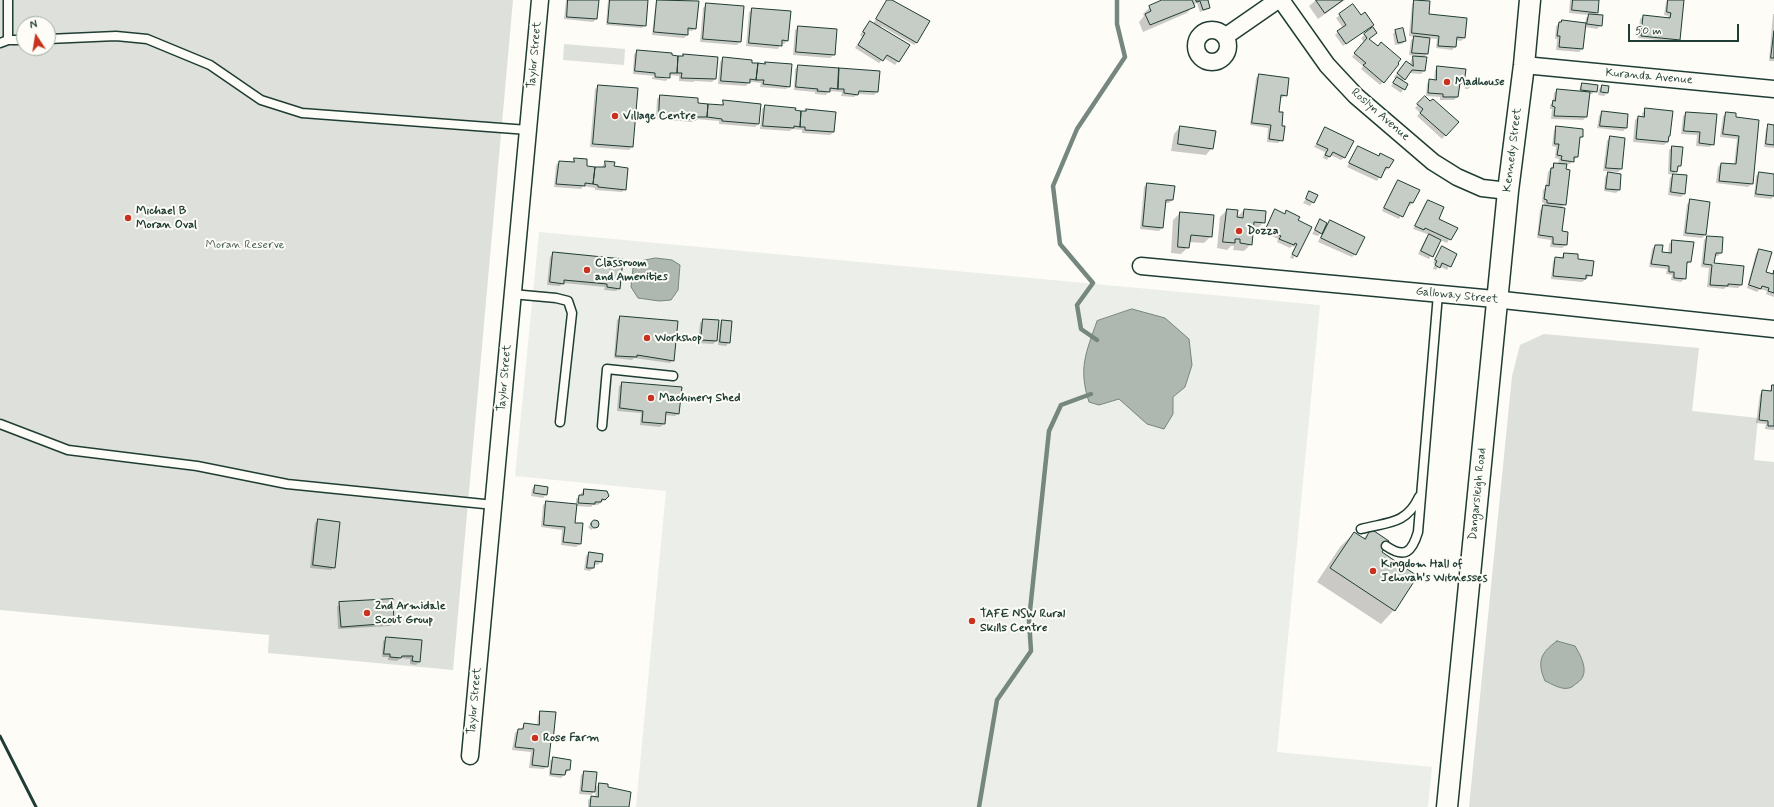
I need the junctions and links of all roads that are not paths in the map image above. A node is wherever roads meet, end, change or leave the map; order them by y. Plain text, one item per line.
1 (8, 0) edge
2 (540, 0) edge
3 (1279, 0) edge
4 (1530, 0) edge
5 (1226, 36) dead end
6 (56, 39) edge
7 (16, 41) edge
8 (4, 42) edge
9 (1524, 65) junction
10 (1774, 89) edge
11 (528, 130) junction
12 (1508, 191) junction
13 (1141, 266) dead end
14 (512, 294) junction
15 (1438, 294) junction
16 (1498, 300) junction
17 (1774, 329) edge
18 (673, 376) dead end
19 (560, 422) dead end
20 (0, 424) edge
21 (602, 426) dead end
22 (1420, 495) junction
23 (494, 505) junction
24 (1362, 530) dead end
25 (1386, 546) dead end
26 (470, 756) dead end
27 (1447, 807) edge

1 - 8 lane
2 - 11 street, Taylor Street
3 - 5 street
3 - 12 street, Roslyn Avenue
4 - 9 street, Kennedy Street
6 - 11 lane
7 - 8 lane
9 - 10 street, Kuranda Avenue
9 - 12 street, Kennedy Street
11 - 14 street, Taylor Street
12 - 16 street, Kennedy Street
13 - 15 street, Galloway Street
14 - 19 lane
14 - 23 street, Taylor Street
15 - 16 street, Galloway Street
15 - 22 lane
16 - 17 street, Galloway Street
16 - 27 street, Dangarsleigh Road
18 - 21 lane
20 - 23 lane
22 - 24 lane
22 - 25 lane
23 - 26 street, Taylor Street

